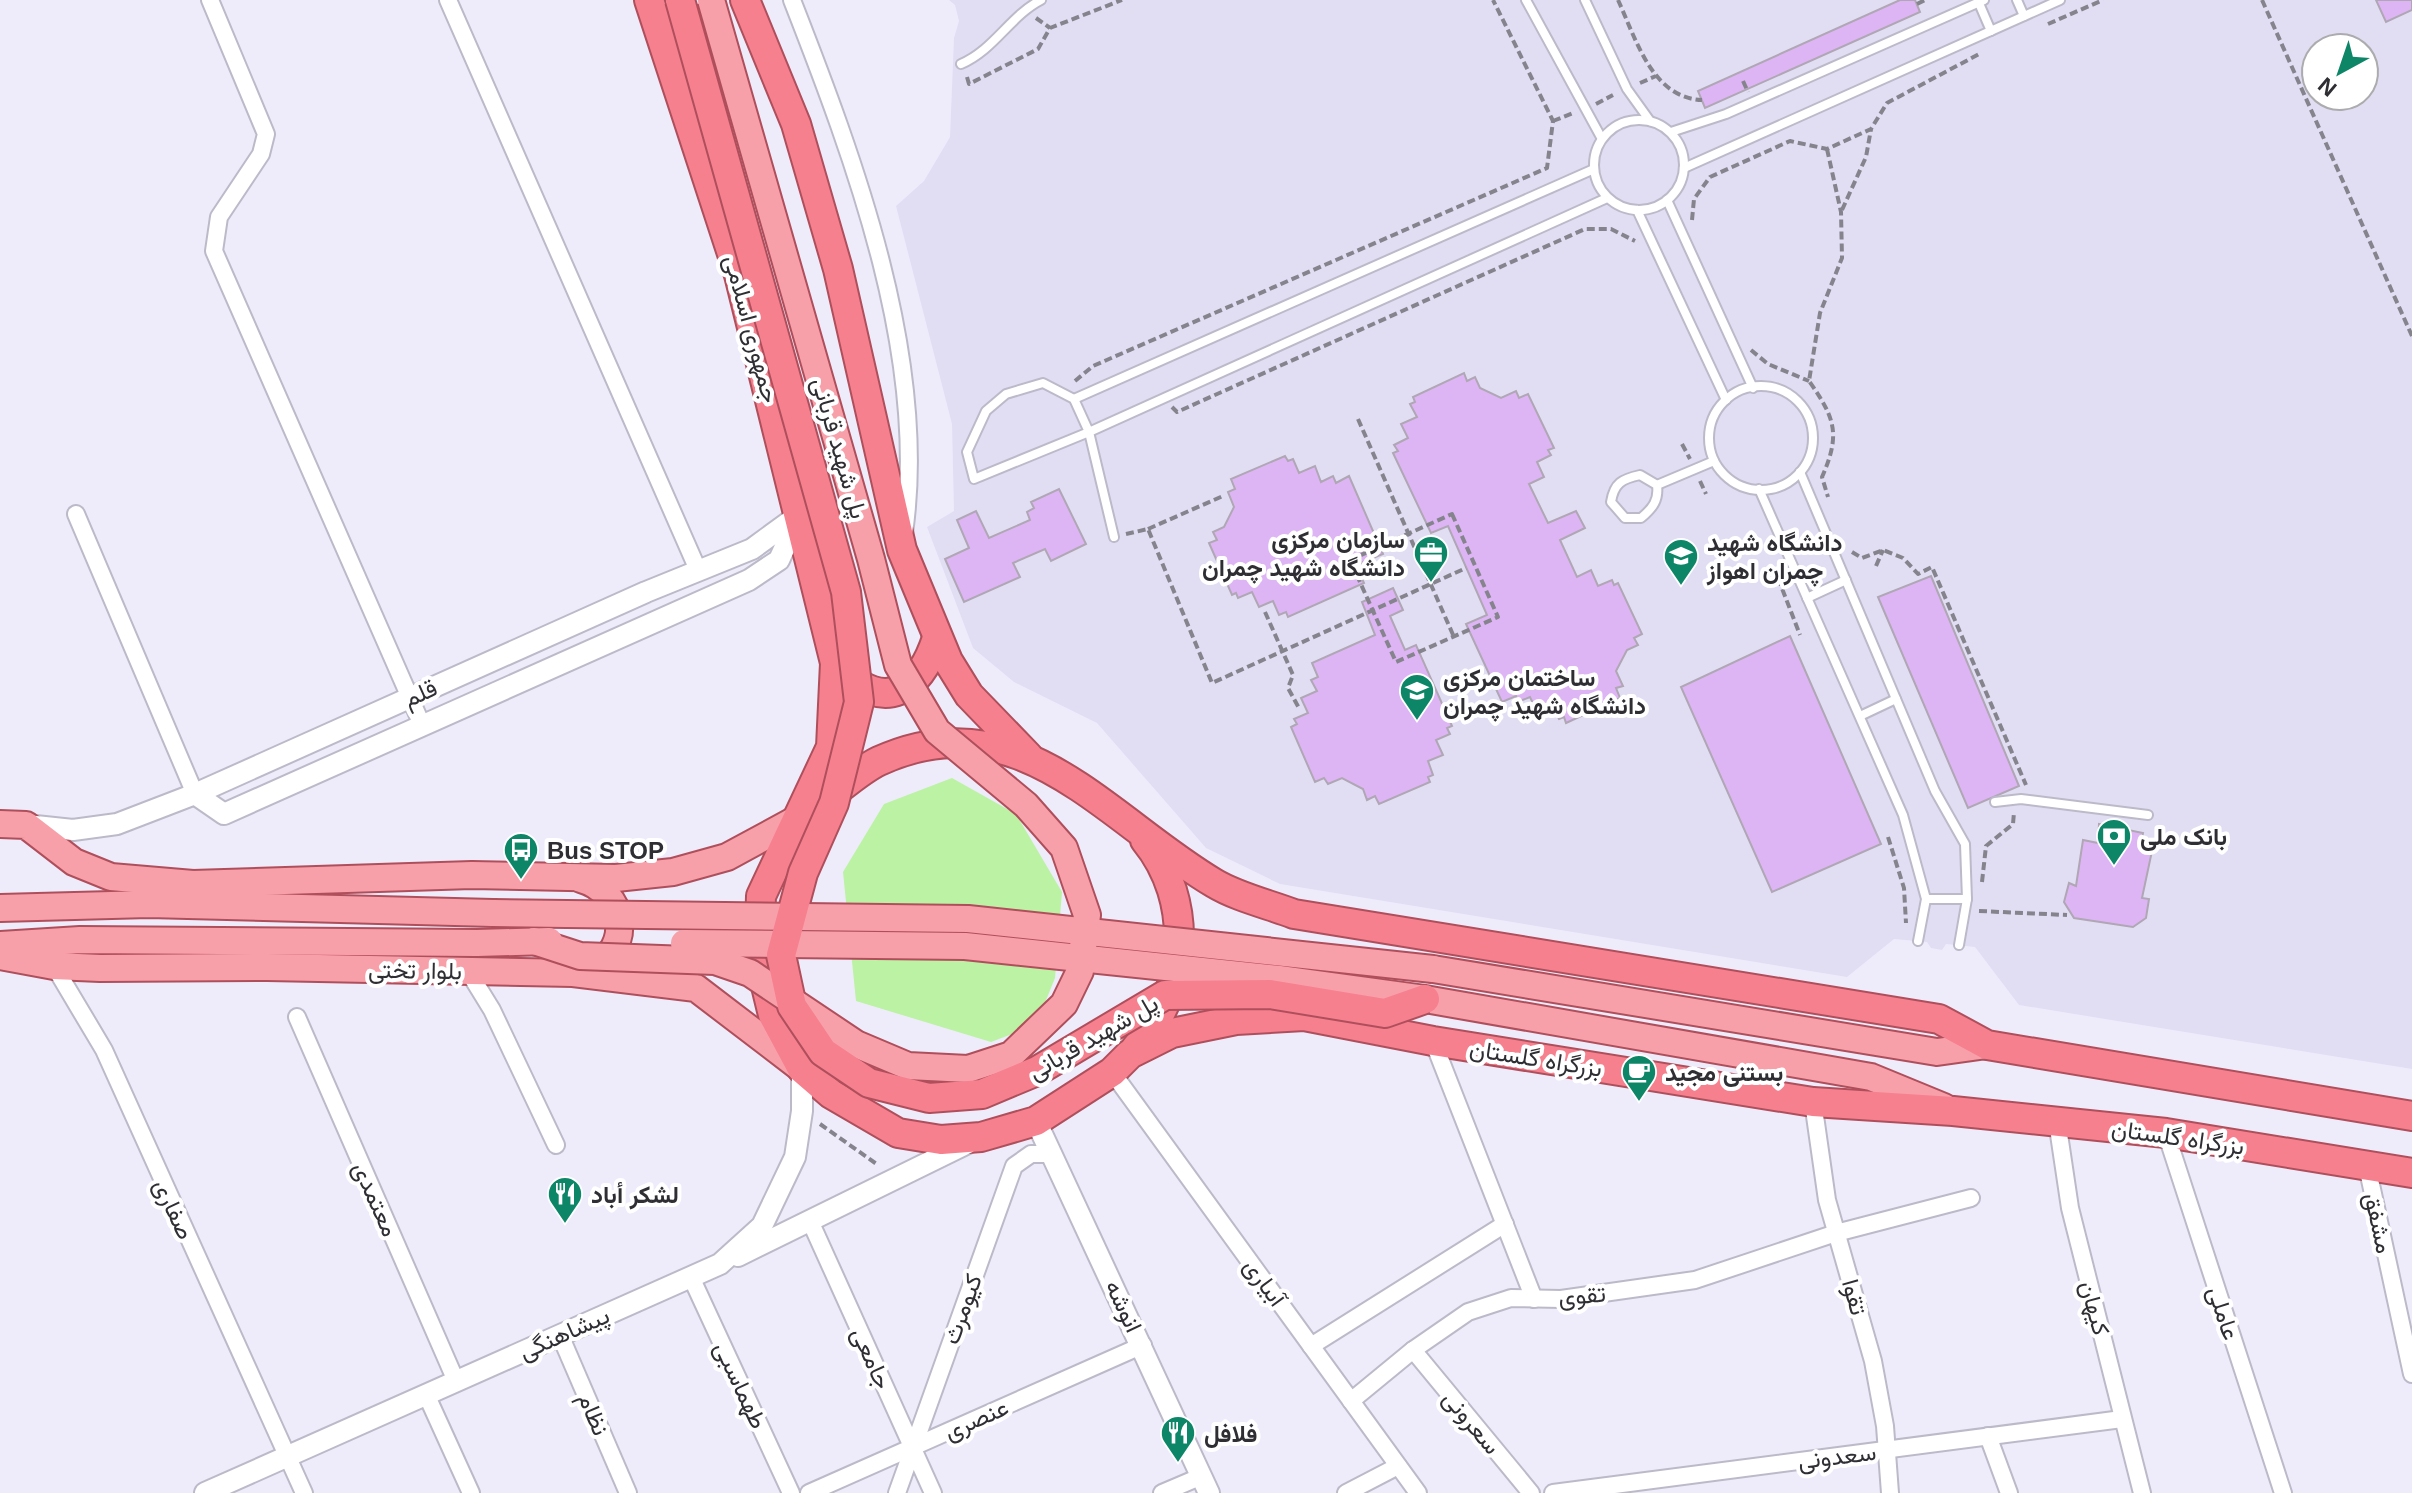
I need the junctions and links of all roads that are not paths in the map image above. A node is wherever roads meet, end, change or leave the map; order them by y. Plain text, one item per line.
1 (210, 0) edge
2 (448, 0) edge
3 (649, 0) edge
4 (680, 0) edge
5 (711, 0) edge
6 (745, 0) edge
7 (792, 0) edge
8 (1041, 0) edge
9 (1526, 0) edge
10 (1585, 0) edge
11 (2017, 0) edge
12 (2060, 0) edge
13 (1980, 1) edge
14 (1022, 4) edge
15 (2024, 16) junction
16 (1991, 31) junction
17 (961, 64) road end
18 (1650, 121) junction
19 (1671, 132) junction
20 (1602, 139) junction
21 (1684, 168) junction
22 (1594, 169) junction
23 (1607, 198) junction
24 (1667, 200) junction
25 (1637, 210) junction
26 (1753, 388) junction
27 (1074, 399) junction
28 (1726, 400) junction
29 (1089, 432) junction
30 (1714, 461) junction
31 (1800, 472) junction
32 (1657, 485) junction
33 (1759, 489) junction
34 (76, 514) dead end
35 (800, 514) junction
36 (1114, 537) road end
37 (902, 550) junction
38 (698, 570) junction
39 (1846, 580) junction
40 (1807, 598) junction
41 (937, 638) junction
42 (835, 663) junction
43 (409, 698) junction
44 (1896, 699) junction
45 (1860, 716) junction
46 (422, 725) junction
47 (1028, 756) junction
48 (195, 794) junction
49 (1995, 802) dead end
50 (2148, 815) dead end
51 (799, 818) junction
52 (0, 824) edge
53 (26, 825) junction
54 (1138, 831) junction
55 (572, 877) junction
56 (1926, 899) junction
57 (1967, 899) junction
58 (0, 908) edge
59 (534, 941) junction
60 (1918, 941) dead end
61 (0, 945) edge
62 (1959, 945) dead end
63 (0, 956) edge
64 (54, 966) junction
65 (468, 971) junction
66 (573, 973) junction
67 (1425, 999) junction
68 (297, 1017) dead end
69 (1433, 1041) junction
70 (1987, 1045) junction
71 (1121, 1063) junction
72 (802, 1069) junction
73 (1813, 1102) junction
74 (1953, 1111) junction
75 (2412, 1116) edge
76 (1036, 1121) junction
77 (2057, 1121) junction
78 (2166, 1133) junction
79 (981, 1137) junction
80 (556, 1145) dead end
81 (1053, 1154) junction
82 (2367, 1166) junction
83 (2412, 1173) edge
84 (1971, 1198) dead end
85 (811, 1223) junction
86 (1505, 1224) junction
87 (1836, 1233) junction
88 (720, 1264) junction
89 (691, 1277) junction
90 (1534, 1299) junction
91 (560, 1335) junction
92 (1143, 1345) junction
93 (1311, 1346) junction
94 (1413, 1350) junction
95 (2412, 1374) edge
96 (456, 1381) junction
97 (426, 1394) junction
98 (1351, 1401) junction
99 (2122, 1419) junction
100 (1988, 1436) junction
101 (912, 1447) junction
102 (1888, 1449) junction
103 (287, 1456) junction
104 (1398, 1466) junction
105 (1206, 1485) edge
106 (205, 1493) edge
107 (304, 1493) edge
108 (471, 1493) edge
109 (628, 1493) edge
110 (791, 1493) edge
111 (809, 1493) edge
112 (897, 1493) edge
113 (933, 1493) edge
114 (1162, 1493) edge
115 (1346, 1493) edge
116 (1418, 1493) edge
117 (1531, 1493) edge
118 (1553, 1493) edge
119 (1890, 1493) edge
120 (2009, 1493) edge
121 (2142, 1493) edge
122 (2283, 1493) edge

1 - 43 street
2 - 38 street
3 - 35 highway, جمهوری اسلامی
4 - 67 highway, پل شهید قربانی, bridge
5 - 59 main road, پل شهید قربانی, bridge
6 - 37 highway
7 - 37 street
8 - 14 lane
9 - 20 lane
10 - 18 lane
11 - 15 lane
12 - 15 lane
13 - 16 lane
13 - 19 lane
14 - 17 lane
15 - 16 lane
16 - 21 lane
18 - 19 lane
18 - 20 lane
19 - 21 lane
20 - 22 lane
21 - 24 lane
22 - 23 lane
22 - 27 lane
23 - 25 lane
23 - 29 lane
24 - 25 lane
24 - 26 lane
25 - 28 lane
26 - 28 lane
26 - 31 lane
27 - 29 lane
27 - 29 lane
28 - 30 lane
29 - 36 lane
30 - 32 lane
30 - 33 lane
31 - 33 lane
31 - 39 lane
32 - 32 lane
33 - 40 lane
34 - 48 street
35 - 38 street, قلم
35 - 42 highway, جمهوری اسلامی
35 - 46 street
37 - 41 highway
38 - 43 street, قلم
39 - 40 lane
39 - 44 lane
40 - 45 lane
41 - 42 highway
41 - 47 highway
42 - 51 highway, جمهوری اسلامی
43 - 46 street
43 - 48 street, قلم
44 - 45 lane
44 - 57 lane
45 - 56 lane
46 - 48 street
47 - 51 highway
47 - 54 highway
48 - 53 street, قلم
49 - 50 lane
51 - 55 main road
51 - 72 highway, جمهوری اسلامی
52 - 53 main road
53 - 55 main road
54 - 70 highway
54 - 71 highway
55 - 66 main road
56 - 57 lane
56 - 60 lane
57 - 62 lane
58 - 70 main road, bridge
59 - 61 main road, پل شهید قربانی, bridge
59 - 67 main road, پل شهید قربانی, bridge
63 - 64 main road, بلوار تختی
64 - 65 main road, بلوار تختی
64 - 103 street, صفاری
65 - 66 main road, بلوار تختی
65 - 80 street
66 - 72 main road, بلوار تختی
67 - 74 main road
68 - 96 street, معتمدی
69 - 71 highway, بزرگراه گلستان
69 - 73 highway, بزرگراه گلستان
69 - 86 street
70 - 75 highway
71 - 76 highway, بزرگراه گلستان
71 - 93 street, آبیاری
72 - 79 highway, بزرگراه گلستان
72 - 88 street, پیشاهنگی
73 - 74 highway, بزرگراه گلستان
73 - 87 street, تقوا
74 - 77 highway, بزرگراه گلستان
76 - 79 highway, بزرگراه گلستان
76 - 81 street, انوشه
77 - 78 highway, بزرگراه گلستان
77 - 99 street, کیهان
78 - 82 highway, بزرگراه گلستان
78 - 122 street, عاملی
79 - 85 street
81 - 92 street, انوشه
81 - 101 street, کیومرث
82 - 83 highway, بزرگراه گلستان
82 - 95 street, مشفق
84 - 87 street, تقوی
85 - 88 street
85 - 101 street, جامعی
86 - 90 street
86 - 93 street
87 - 90 street, تقوی
87 - 102 street, تقوا
88 - 89 street, پیشاهنگی
89 - 91 street, پیشاهنگی
89 - 110 street, طهماسبی
90 - 94 street, تقوی
91 - 96 street, پیشاهنگی
91 - 109 street, نظام
92 - 101 street, عنصری
92 - 105 street, انوشه
93 - 98 street, آبیاری
94 - 98 street, تقوی
94 - 117 street, سعرونی
96 - 97 street, پیشاهنگی
97 - 103 street, پیشاهنگی
97 - 108 street
98 - 104 street, آبیاری
99 - 100 street, سعدونی
99 - 121 street, کیهان
100 - 102 street, سعدونی
100 - 120 street
101 - 111 street, عنصری
101 - 112 street, کیومرث
101 - 113 street, جامعی
102 - 118 street, سعدونی
102 - 119 street, تقوا
103 - 106 street, پیشاهنگی
103 - 107 street, صفاری
104 - 115 street
104 - 116 street, آبیاری
105 - 114 street

